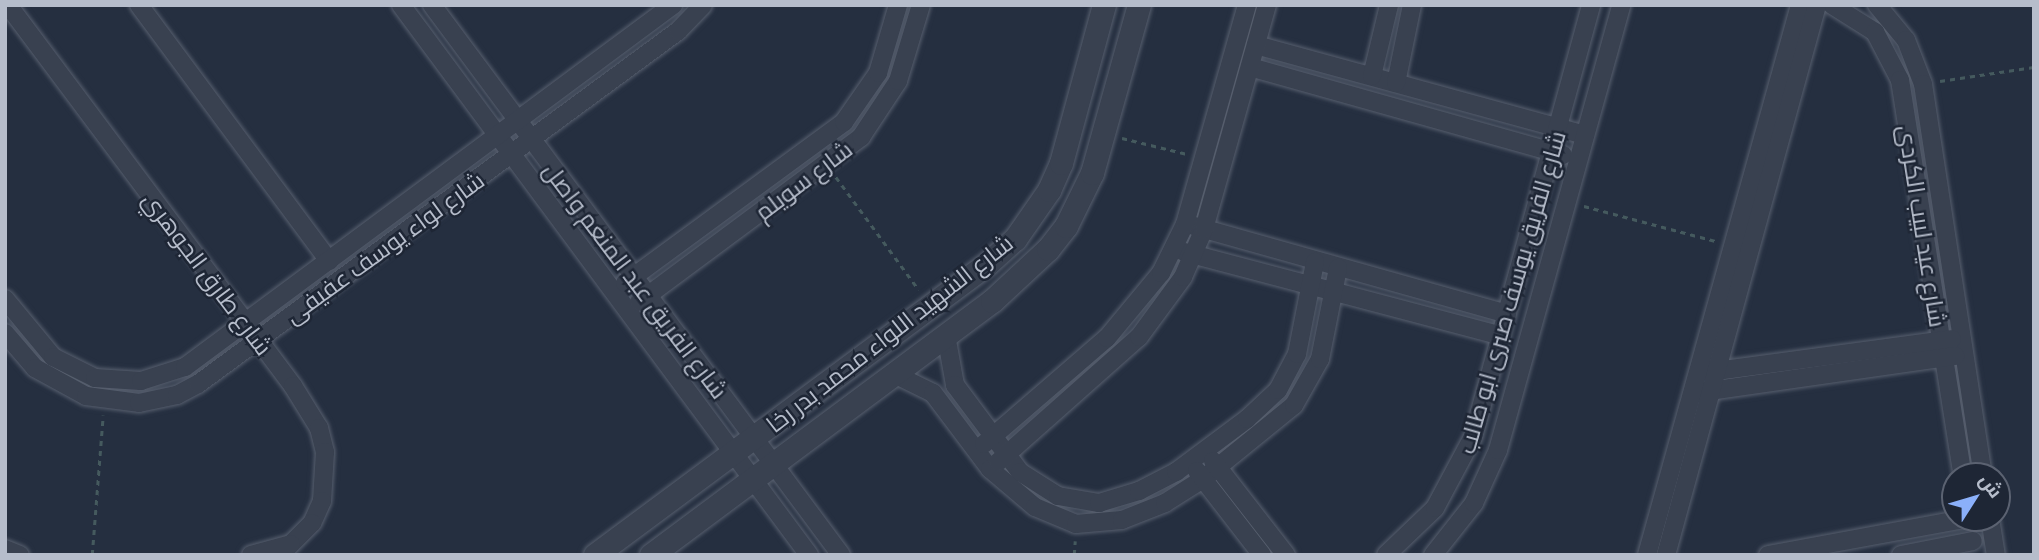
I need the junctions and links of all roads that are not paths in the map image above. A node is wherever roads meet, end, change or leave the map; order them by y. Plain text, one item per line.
1 (8, 5) edge
2 (139, 5) edge
3 (401, 5) edge
4 (432, 5) edge
5 (703, 5) edge
6 (898, 5) edge
7 (921, 5) edge
8 (1104, 5) edge
9 (1139, 5) edge
10 (1247, 5) edge
11 (1267, 5) edge
12 (1389, 5) edge
13 (1412, 5) edge
14 (1591, 5) edge
15 (1621, 5) edge
16 (1800, 5) edge
17 (1817, 5) edge
18 (1832, 5) edge
19 (1877, 5) edge
20 (665, 8) edge
21 (1256, 45) junction
22 (1250, 66) junction
23 (1371, 76) junction
24 (1396, 83) junction
25 (519, 122) junction
26 (1558, 127) junction
27 (1585, 135) junction
28 (498, 137) junction
29 (531, 139) junction
30 (1552, 151) junction
31 (511, 154) junction
32 (1578, 159) junction
33 (1185, 224) junction
34 (1204, 229) junction
35 (1174, 248) junction
36 (1195, 255) junction
37 (329, 261) junction
38 (1315, 261) junction
39 (1338, 268) junction
40 (634, 276) junction
41 (1311, 286) junction
42 (613, 291) junction
43 (1334, 292) junction
44 (648, 296) junction
45 (5, 299) edge
46 (628, 310) junction
47 (1507, 314) junction
48 (246, 323) junction
49 (5, 333) edge
50 (946, 335) junction
51 (1501, 336) junction
52 (258, 340) junction
53 (1963, 346) junction
54 (1942, 349) junction
55 (1297, 354) junction
56 (1318, 363) junction
57 (1717, 370) junction
58 (1697, 373) junction
59 (894, 374) junction
60 (1711, 390) junction
61 (1692, 393) junction
62 (1264, 406) junction
63 (1277, 422) junction
64 (753, 437) junction
65 (991, 438) junction
66 (976, 451) junction
67 (733, 452) junction
68 (1005, 455) junction
69 (1198, 457) junction
70 (1960, 462) edge
71 (1981, 462) edge
72 (773, 464) junction
73 (1219, 468) junction
74 (990, 469) junction
75 (753, 479) junction
76 (1203, 479) junction
77 (1941, 523) edge
78 (1992, 532) edge
79 (295, 543) junction
80 (1974, 548) edge
81 (5, 550) edge
82 (20, 555) edge
83 (251, 555) edge
84 (280, 555) edge
85 (595, 555) edge
86 (651, 555) edge
87 (809, 555) edge
88 (841, 555) edge
89 (1262, 555) edge
90 (1286, 555) edge
91 (1386, 555) edge
92 (1433, 555) edge
93 (1647, 555) edge
94 (1666, 555) edge
95 (1768, 555) edge
96 (1901, 555) edge
97 (1996, 555) edge

1 - 48 street, شارع طارق الجوهري
2 - 37 street
3 - 28 street, شارع الفريق عبد المنعم واصل
4 - 25 street, شارع الفريق عبد المنعم واصل
5 - 29 street, شارع لواء يوسف عفيفى
6 - 40 street, شارع سويلم
7 - 44 street, شارع سويلم
8 - 64 street, شارع الشهيد اللواء محمد بدر رخا
9 - 50 street, شارع الشهيد اللواء محمد بدر رخا
10 - 33 street
11 - 21 street
12 - 23 street
13 - 24 street
14 - 26 street, شارع الفريق يوسف صبرى ابو طالب
15 - 27 street, شارع الفريق يوسف صبرى ابو طالب
16 - 58 street
17 - 57 street
18 - 54 street, شارع عيد لبيب الكردى
19 - 53 street, شارع عيد لبيب الكردى
20 - 25 street, شارع لواء يوسف عفيفى
21 - 22 street
21 - 23 street
22 - 30 street
22 - 34 street
23 - 24 street
24 - 26 street
25 - 28 street, شارع لواء يوسف عفيفى
25 - 29 street, شارع الفريق عبد المنعم واصل
26 - 27 street
26 - 30 street, شارع الفريق يوسف صبرى ابو طالب
27 - 32 street, شارع الفريق يوسف صبرى ابو طالب
28 - 31 street, شارع الفريق عبد المنعم واصل
28 - 37 street, شارع لواء يوسف عفيفى
29 - 31 street, شارع لواء يوسف عفيفى
29 - 40 street, شارع الفريق عبد المنعم واصل
30 - 32 street
30 - 47 street, شارع الفريق يوسف صبرى ابو طالب
31 - 42 street, شارع الفريق عبد المنعم واصل
31 - 52 street, شارع لواء يوسف عفيفى
32 - 92 street, شارع الفريق يوسف صبرى ابو طالب
33 - 34 street
33 - 35 street
34 - 36 street
34 - 38 street
35 - 36 street
35 - 65 street
36 - 41 street
36 - 68 street
37 - 48 street, شارع لواء يوسف عفيفى
38 - 39 street
38 - 41 street
39 - 43 street
39 - 47 street
40 - 42 street, شارع سويلم
40 - 44 street, شارع الفريق عبد المنعم واصل
41 - 43 street
41 - 55 street
42 - 46 street, شارع الفريق عبد المنعم واصل
43 - 51 street
43 - 56 street
44 - 46 street, شارع سويلم
44 - 64 street, شارع الفريق عبد المنعم واصل
45 - 48 street, شارع لواء يوسف عفيفى
46 - 67 street, شارع الفريق عبد المنعم واصل
47 - 51 street, شارع الفريق يوسف صبرى ابو طالب
48 - 52 street, شارع طارق الجوهري
49 - 52 street, شارع لواء يوسف عفيفى
50 - 59 street, شارع الشهيد اللواء محمد بدر رخا
50 - 65 street
51 - 91 street, شارع الفريق يوسف صبرى ابو طالب
52 - 79 street, شارع طارق الجوهري
53 - 54 street
53 - 71 street, شارع عيد لبيب الكردى
54 - 57 street
54 - 60 street
54 - 70 street, شارع عيد لبيب الكردى
55 - 56 street
55 - 62 street
56 - 63 street
57 - 58 street
57 - 60 street
58 - 61 street
59 - 66 street
59 - 72 street, شارع الشهيد اللواء محمد بدر رخا
60 - 61 street
60 - 94 street
61 - 93 street
62 - 63 street
62 - 69 street
63 - 73 street
64 - 67 street, شارع الشهيد اللواء محمد بدر رخا
64 - 72 street, شارع الفريق عبد المنعم واصل
65 - 66 street
65 - 68 street
66 - 74 street
67 - 75 street, شارع الفريق عبد المنعم واصل
67 - 85 street, شارع الشهيد اللواء محمد بدر رخا
68 - 69 street
68 - 74 street
69 - 73 street
69 - 76 street
72 - 75 street, شارع الشهيد اللواء محمد بدر رخا
72 - 88 street, شارع الفريق عبد المنعم واصل
73 - 76 street
73 - 90 street
74 - 76 street
75 - 86 street, شارع الشهيد اللواء محمد بدر رخا
75 - 87 street, شارع الفريق عبد المنعم واصل
76 - 89 street
77 - 95 street
78 - 97 street
79 - 83 street
79 - 84 street, شارع طارق الجوهري
80 - 96 street
81 - 82 street

